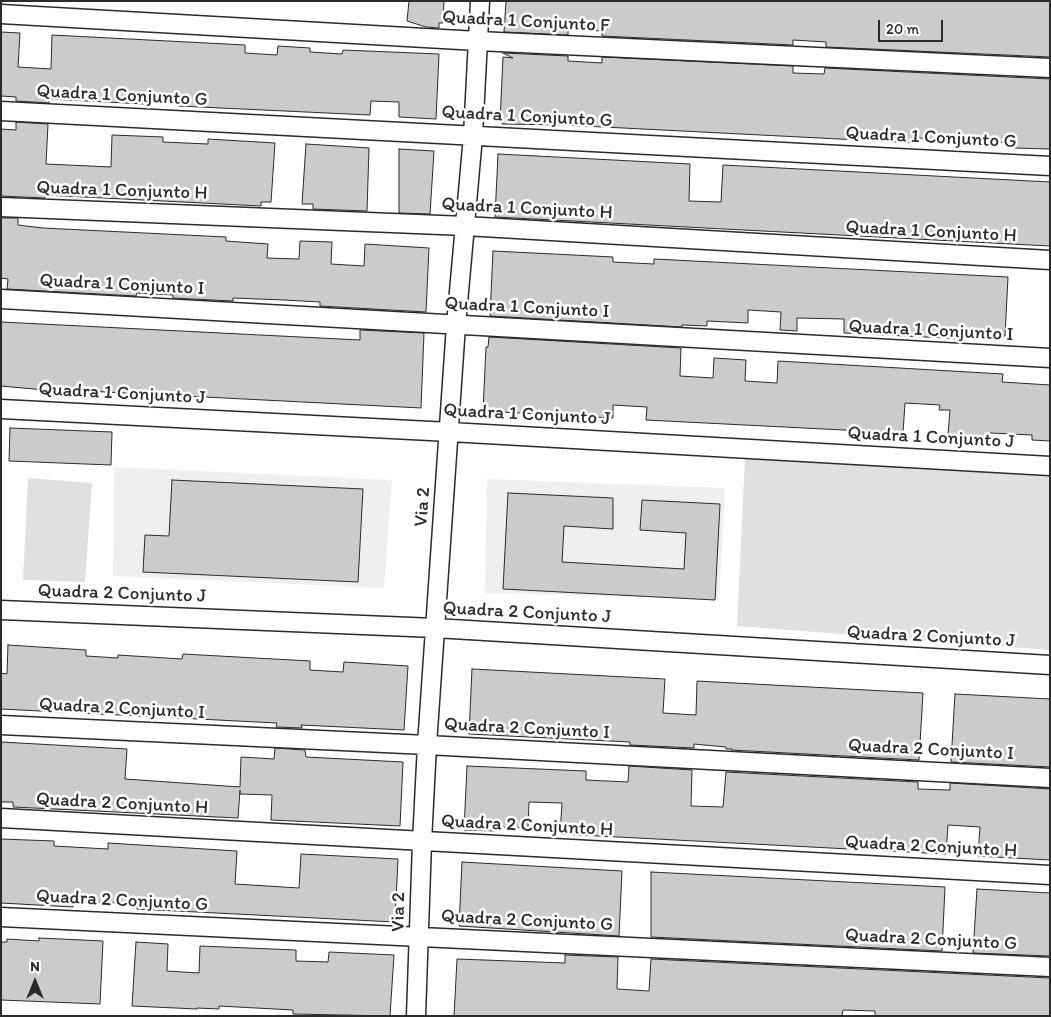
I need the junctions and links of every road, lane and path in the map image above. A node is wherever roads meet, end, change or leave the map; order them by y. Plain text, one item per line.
1 (480, 1) edge
2 (1, 14) edge
3 (478, 41) junction
4 (1050, 68) edge
5 (1, 111) edge
6 (473, 136) junction
7 (1050, 166) edge
8 (1, 207) edge
9 (465, 226) junction
10 (1050, 260) edge
11 (1, 299) edge
12 (456, 325) junction
13 (1050, 358) edge
14 (1, 409) edge
15 (450, 432) junction
16 (1050, 466) edge
17 (1, 610) edge
18 (435, 628) junction
19 (1050, 665) edge
20 (1, 724) edge
21 (427, 745) junction
22 (1050, 778) edge
23 (1, 818) edge
24 (422, 842) junction
25 (1050, 874) edge
26 (1, 917) edge
27 (420, 937) junction
28 (1050, 968) edge
29 (416, 1016) edge

1 - 3 street, Via 2
2 - 3 street, Quadra 1 Conjunto F
3 - 4 street, Quadra 1 Conjunto F
3 - 6 street, Via 2
5 - 6 street, Quadra 1 Conjunto G
6 - 7 street, Quadra 1 Conjunto G
6 - 9 street, Via 2
8 - 9 street, Quadra 1 Conjunto H
9 - 10 street, Quadra 1 Conjunto H
9 - 12 street, Via 2
11 - 12 street, Quadra 1 Conjunto I
12 - 13 street, Quadra 1 Conjunto I
12 - 15 street, Via 2
14 - 15 street, Quadra 1 Conjunto J
15 - 16 street, Quadra 1 Conjunto J
15 - 18 street, Via 2
17 - 18 street, Quadra 2 Conjunto J
18 - 19 street, Quadra 2 Conjunto J
18 - 21 street, Via 2
20 - 21 street, Quadra 2 Conjunto I
21 - 22 street, Quadra 2 Conjunto I
21 - 24 street, Via 2
23 - 24 street, Quadra 2 Conjunto H
24 - 25 street, Quadra 2 Conjunto H
24 - 27 street, Via 2
26 - 27 street, Quadra 2 Conjunto G
27 - 28 street, Quadra 2 Conjunto G
27 - 29 street, Via 2

